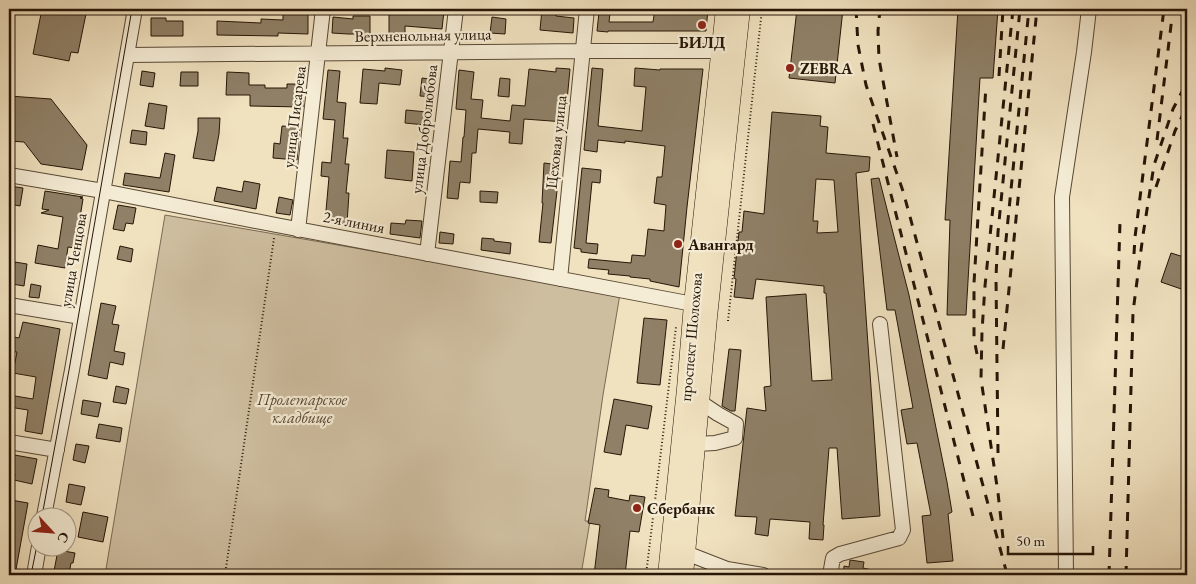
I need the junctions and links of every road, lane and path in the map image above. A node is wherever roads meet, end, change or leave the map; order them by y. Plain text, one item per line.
1 (135, 9) edge
2 (323, 9) edge
3 (456, 9) edge
4 (587, 9) edge
5 (725, 9) edge
6 (741, 9) edge
7 (762, 9) edge
8 (1089, 9) edge
9 (583, 51) junction
10 (720, 51) junction
11 (451, 53) junction
12 (319, 54) junction
13 (127, 55) junction
14 (9, 175) edge
15 (103, 191) junction
16 (276, 226) junction
17 (298, 230) junction
18 (427, 254) junction
19 (560, 278) junction
20 (694, 304) junction
21 (9, 305) edge
22 (81, 317) junction
23 (728, 321) dead end
24 (676, 323) dead end
25 (880, 324) dead end
26 (700, 402) junction
27 (9, 442) edge
28 (696, 444) junction
29 (56, 450) junction
30 (46, 506) edge
31 (686, 552) junction
32 (37, 556) edge
33 (726, 572) edge
34 (34, 575) edge
35 (226, 575) edge
36 (646, 575) edge
37 (666, 575) edge
38 (684, 575) edge
39 (763, 575) edge
40 (830, 575) edge
41 (1066, 575) edge

1 - 13 street, улица Ченцова
2 - 12 street, улица Писарева
3 - 11 street, улица Добролюбова
4 - 9 street, Цеховая улица
5 - 10 main road, проспект Шолохова
6 - 26 main road, проспект Шолохова
7 - 23 path
8 - 41 street
9 - 10 street, Верхненольная улица
9 - 11 street, Верхненольная улица
9 - 19 street, Цеховая улица
10 - 20 main road, проспект Шолохова
11 - 12 street, Верхненольная улица
11 - 18 street, улица Добролюбова
12 - 13 street, Верхненольная улица
12 - 17 street, улица Писарева
13 - 15 street, улица Ченцова
14 - 15 street, 2-я линия
15 - 16 street, 2-я линия
15 - 22 street, улица Ченцова
16 - 17 street, 2-я линия
16 - 35 path
17 - 18 street, 2-я линия
18 - 19 street, 2-я линия
19 - 20 street, 2-я линия
20 - 37 main road, проспект Шолохова
21 - 22 street
22 - 29 street, улица Ченцова
24 - 36 path
25 - 40 street
26 - 28 main road, проспект Шолохова
26 - 28 street
27 - 29 street
28 - 31 main road, проспект Шолохова
29 - 30 street, улица Ченцова
31 - 33 street
31 - 38 main road, проспект Шолохова
32 - 34 street
33 - 39 street

